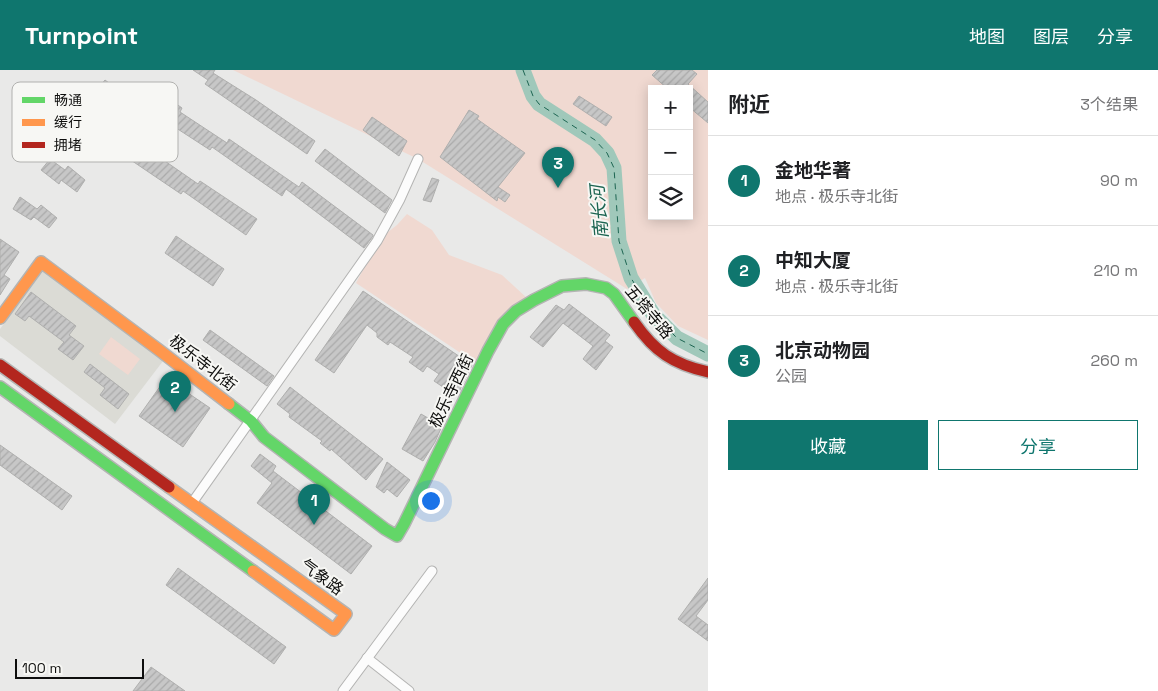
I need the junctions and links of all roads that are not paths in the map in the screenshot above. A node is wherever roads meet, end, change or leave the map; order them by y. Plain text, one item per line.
1 (418, 159) dead end
2 (562, 286) joint
3 (0, 318) edge
4 (0, 365) edge
5 (708, 372) edge
6 (0, 387) edge
7 (250, 421) junction
8 (192, 503) junction
9 (397, 536) joint
10 (267, 558) junction
11 (432, 571) dead end
12 (256, 573) junction
13 (367, 658) junction
14 (343, 691) edge
15 (410, 691) edge

1 - 7 street
2 - 5 street, 五塔寺路
2 - 9 street, 极乐寺西街
3 - 7 street, 极乐寺北街
4 - 8 street, 气象路
6 - 12 street, 气象路
7 - 8 street
7 - 9 street, 极乐寺北街
8 - 10 street, 气象路
10 - 12 street
10 - 12 street, 气象路
11 - 13 street
13 - 14 street
13 - 15 street

